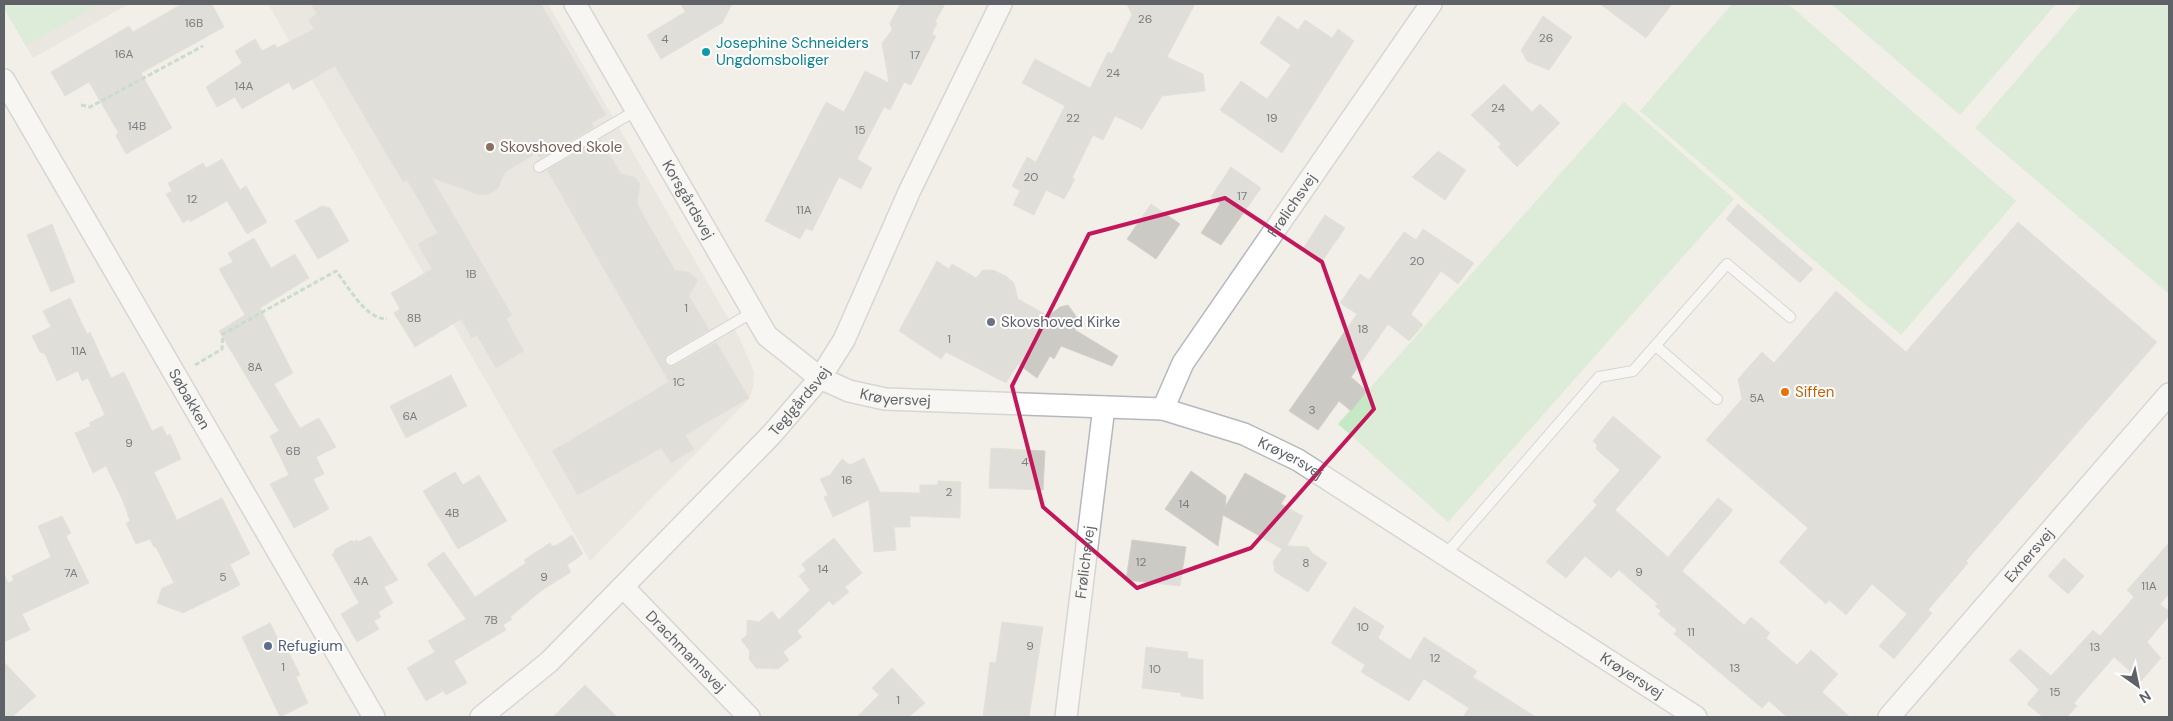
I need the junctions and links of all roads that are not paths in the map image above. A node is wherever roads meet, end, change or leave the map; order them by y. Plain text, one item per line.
1 (575, 4) edge
2 (1001, 4) edge
3 (1430, 4) edge
4 (4, 80) edge
5 (637, 110) junction
6 (538, 167) dead end
7 (753, 312) junction
8 (1790, 317) dead end
9 (1656, 346) junction
10 (671, 360) dead end
11 (820, 378) junction
12 (2169, 394) edge
13 (1717, 399) dead end
14 (1104, 407) junction
15 (1163, 409) junction
16 (1445, 555) junction
17 (623, 587) junction
18 (374, 717) edge
19 (481, 717) edge
20 (749, 717) edge
21 (1066, 717) edge
22 (1696, 717) edge
23 (1888, 717) edge

1 - 5 street, Korsgårdsvej
2 - 11 street, Teglgårdsvej
3 - 15 street, Frølichsvej
4 - 18 street, Søbakken
5 - 6 lane
5 - 7 street, Korsgårdsvej
7 - 10 lane
7 - 11 street, Korsgårdsvej
8 - 9 lane
9 - 13 lane
9 - 16 lane
11 - 14 street, Krøyersvej
11 - 17 street, Teglgårdsvej
12 - 23 street, Exnersvej
14 - 15 street, Krøyersvej
14 - 21 street, Frølichsvej
15 - 16 street, Krøyersvej
16 - 22 street, Krøyersvej
17 - 19 street, Teglgårdsvej
17 - 20 street, Drachmannsvej

